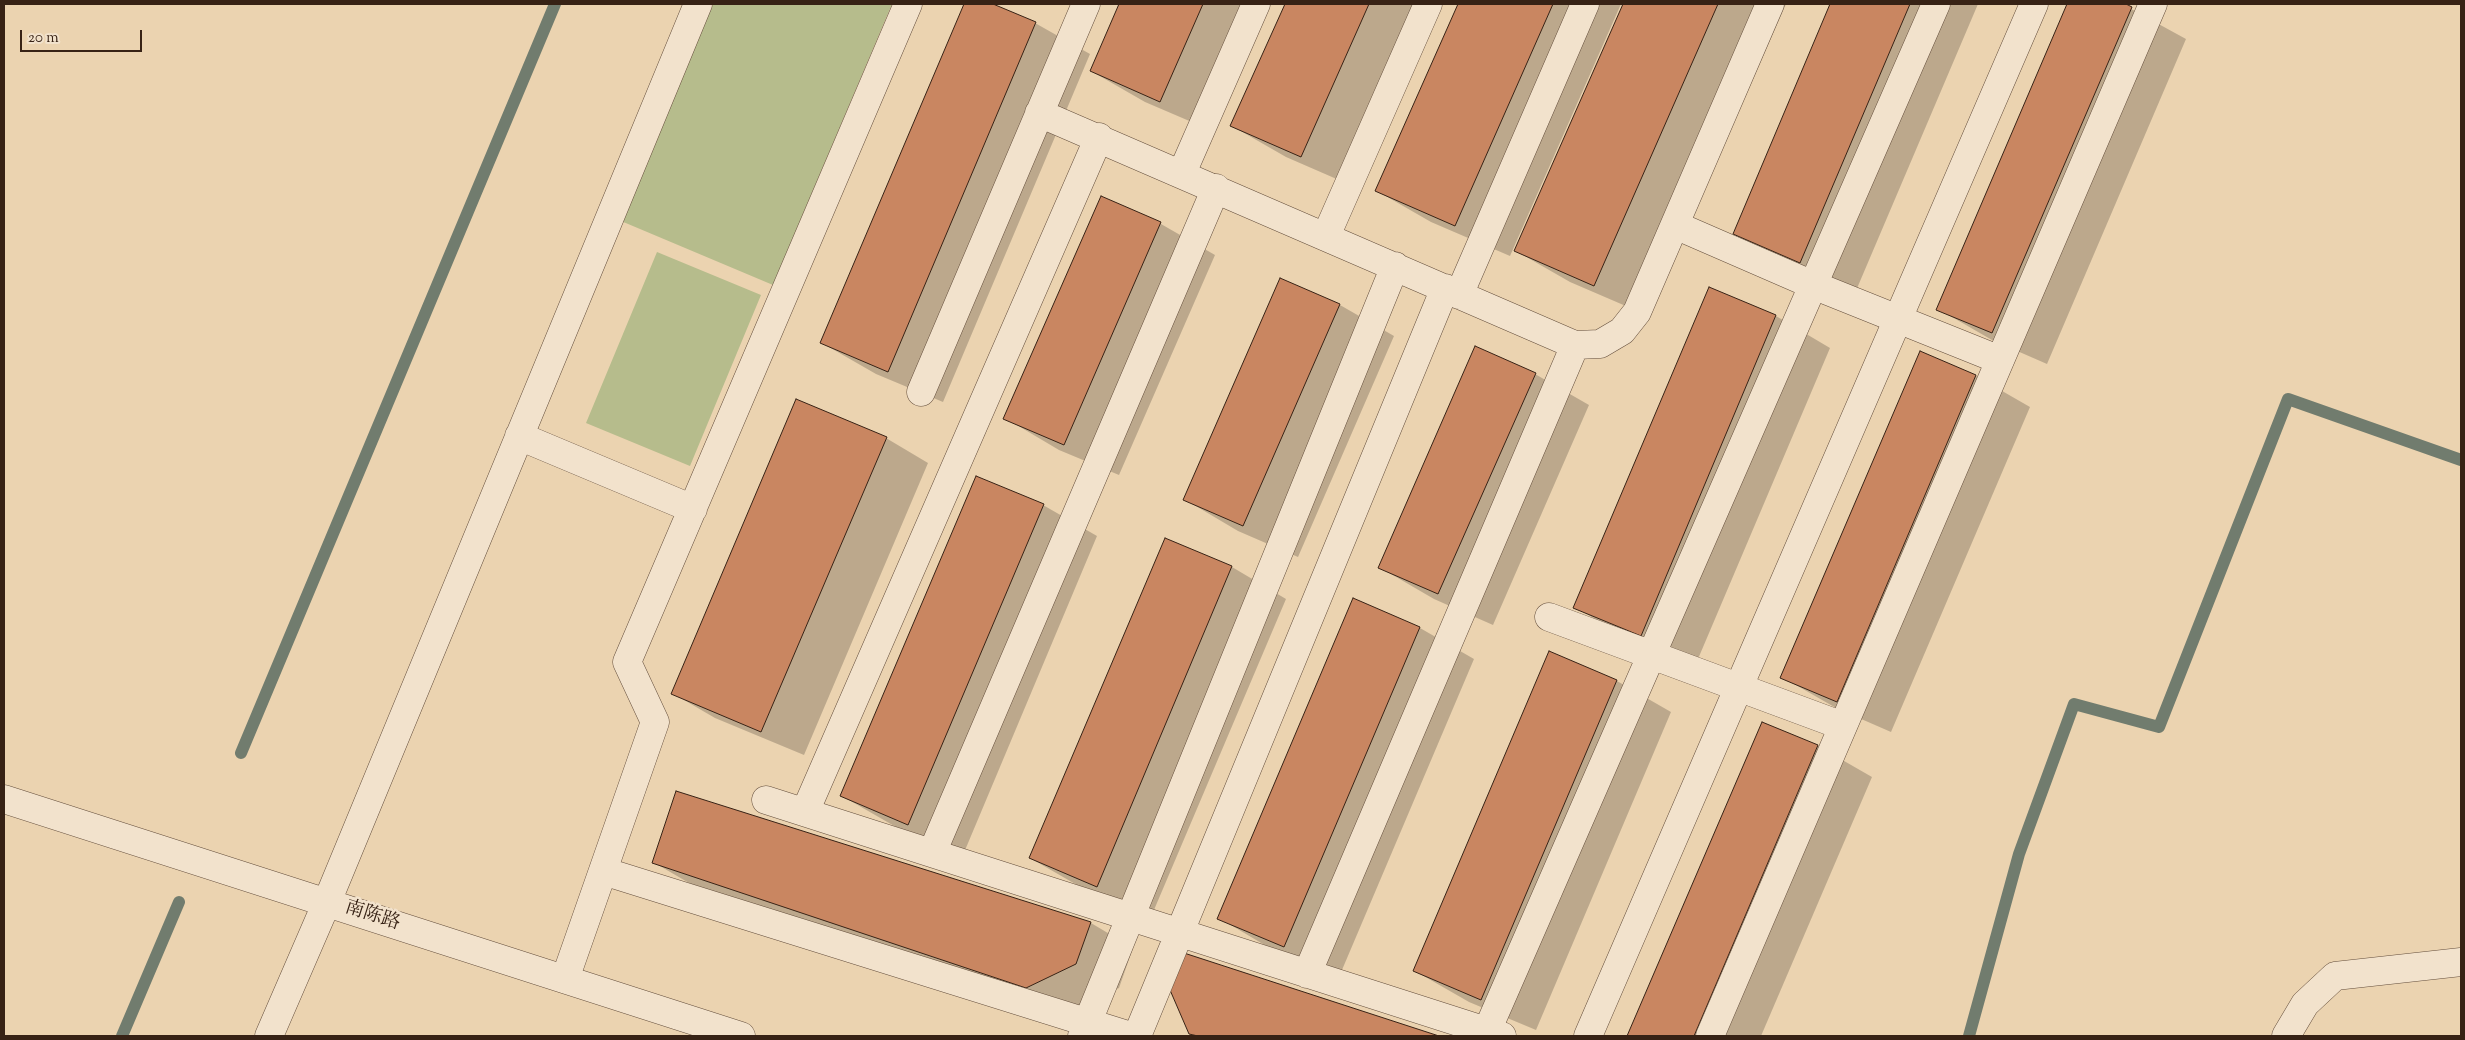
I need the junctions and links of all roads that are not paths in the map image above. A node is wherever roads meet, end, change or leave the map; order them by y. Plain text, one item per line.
1 (698, 4) edge
2 (908, 4) edge
3 (1086, 4) edge
4 (1256, 4) edge
5 (1428, 4) edge
6 (1585, 4) edge
7 (1770, 4) edge
8 (1936, 4) edge
9 (2034, 4) edge
10 (2153, 4) edge
11 (1039, 113) junction
12 (1100, 138) junction
13 (1182, 174) junction
14 (1216, 188) junction
15 (1675, 225) junction
16 (1326, 236) junction
17 (1395, 266) junction
18 (1813, 285) junction
19 (1452, 292) junction
20 (1898, 319) junction
21 (1575, 345) junction
22 (2000, 360) junction
23 (921, 392) dead end
24 (519, 436) junction
25 (693, 509) junction
26 (1549, 617) dead end
27 (1652, 655) junction
28 (1739, 687) junction
29 (1843, 726) junction
30 (4, 799) edge
31 (766, 800) dead end
32 (805, 812) junction
33 (932, 853) junction
34 (603, 871) junction
35 (327, 902) junction
36 (1130, 917) junction
37 (1180, 933) junction
38 (2461, 962) edge
39 (1307, 974) junction
40 (565, 979) junction
41 (1084, 1029) edge
42 (1495, 1034) edge
43 (269, 1036) edge
44 (741, 1036) edge
45 (1131, 1036) edge
46 (1137, 1036) edge
47 (1588, 1036) edge
48 (1710, 1036) edge
49 (2286, 1036) edge

1 - 24 street
2 - 25 street
3 - 11 street
4 - 13 street
5 - 16 street
6 - 19 street
7 - 15 street
8 - 18 street
9 - 20 street
10 - 22 street
11 - 12 street
11 - 23 street
12 - 13 street
12 - 32 street
13 - 14 street
14 - 16 street
14 - 33 street
15 - 18 street
15 - 21 street
16 - 17 street
17 - 19 street
17 - 36 street
18 - 20 street
18 - 27 street
19 - 21 street
19 - 37 street
20 - 22 street
20 - 28 street
21 - 39 street
22 - 29 street
24 - 25 street
24 - 35 street
25 - 34 street
26 - 27 street
27 - 28 street
27 - 42 street
28 - 29 street
28 - 47 street
29 - 48 street
30 - 35 street, 南陈路
31 - 32 street
32 - 33 street
33 - 36 street
34 - 40 street
34 - 41 street
35 - 40 street, 南陈路
35 - 43 street
36 - 37 street
36 - 41 street
37 - 39 street
37 - 46 street
38 - 49 street
39 - 42 street
40 - 44 street, 南陈路
41 - 45 street

